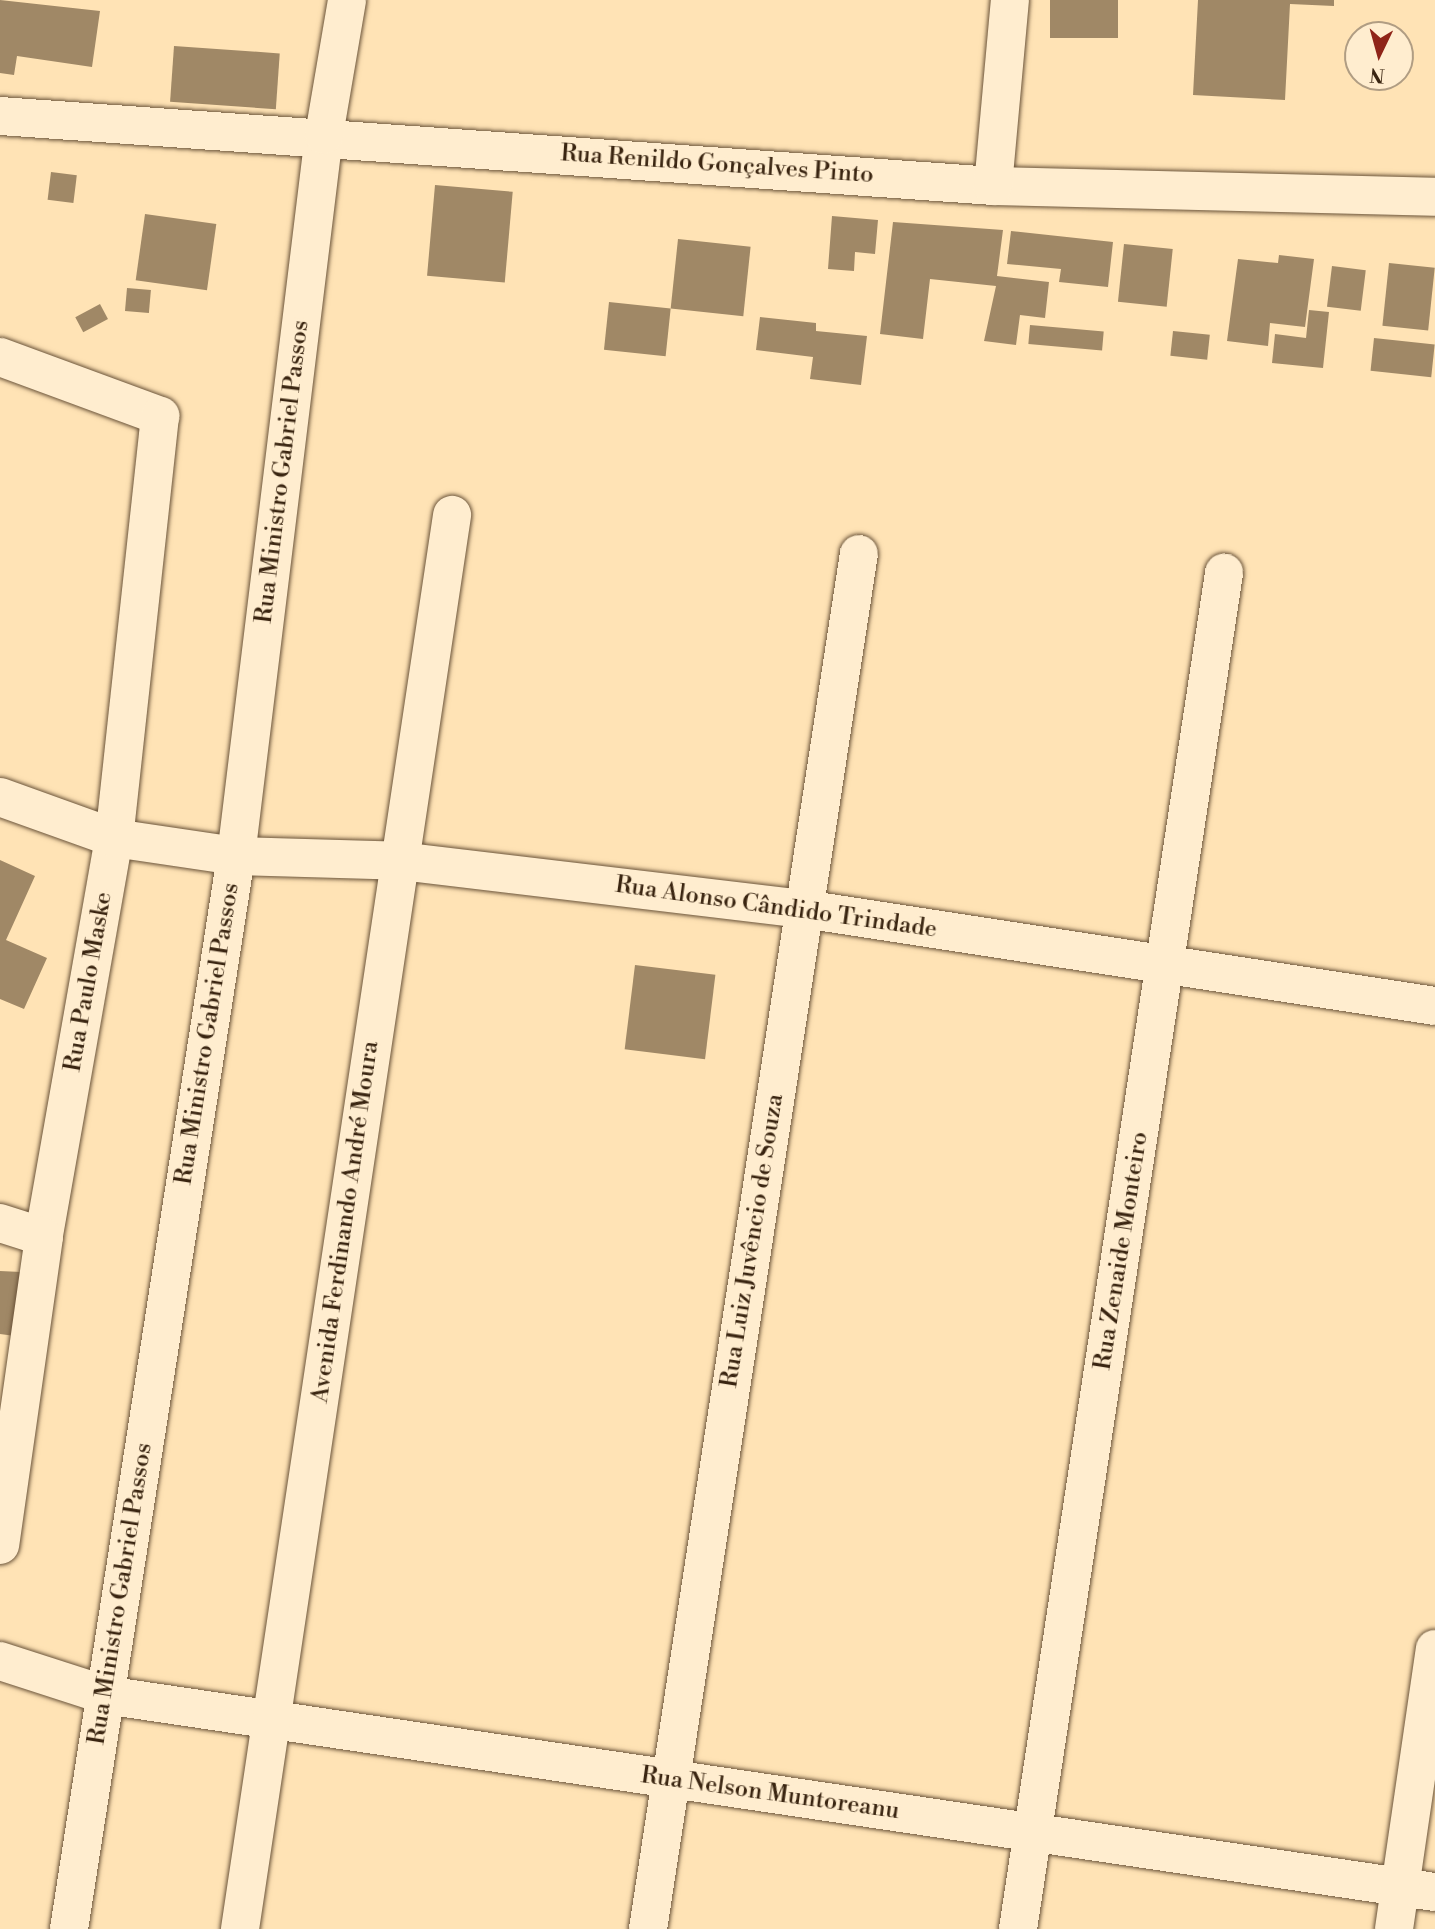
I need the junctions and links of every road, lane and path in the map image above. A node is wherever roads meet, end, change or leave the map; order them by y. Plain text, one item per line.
1 (347, 0) edge
2 (1010, 0) edge
3 (0, 116) edge
4 (324, 135) junction
5 (993, 186) junction
6 (1435, 197) edge
7 (0, 357) edge
8 (452, 515) dead end
9 (859, 554) dead end
10 (1224, 572) dead end
11 (0, 797) edge
12 (114, 838) junction
13 (236, 856) junction
14 (400, 861) junction
15 (804, 909) junction
16 (1166, 964) junction
17 (1435, 1006) edge
18 (0, 1223) edge
19 (44, 1237) junction
20 (0, 1545) edge
21 (1435, 1649) edge
22 (0, 1661) edge
23 (105, 1695) junction
24 (272, 1720) junction
25 (671, 1779) junction
26 (1033, 1833) junction
27 (1418, 1890) edge
28 (69, 1929) edge
29 (240, 1929) edge
30 (648, 1929) edge
31 (1018, 1929) edge
32 (1394, 1929) edge

1 - 4 street, Rua Ministro Gabriel Passos
2 - 5 street
3 - 4 street, Rua Renildo Gonçalves Pinto
4 - 5 street, Rua Renildo Gonçalves Pinto
4 - 13 street, Rua Ministro Gabriel Passos
5 - 6 street, Rua Renildo Gonçalves Pinto
7 - 12 street, Rua Paulo Maske
8 - 14 street, Avenida Ferdinando André Moura
9 - 15 street, Rua Luiz Juvêncio de Souza
10 - 16 street, Rua Zenaide Monteiro
11 - 12 street, Rua Alonso Cândido Trindade
12 - 13 street, Rua Alonso Cândido Trindade
12 - 19 street, Rua Paulo Maske
13 - 14 street, Rua Alonso Cândido Trindade
13 - 23 street, Rua Ministro Gabriel Passos
14 - 15 street, Rua Alonso Cândido Trindade
14 - 24 street, Avenida Ferdinando André Moura
15 - 16 street, Rua Alonso Cândido Trindade
15 - 25 street, Rua Luiz Juvêncio de Souza
16 - 17 street, Rua Alonso Cândido Trindade
16 - 26 street, Rua Zenaide Monteiro
18 - 19 street
19 - 20 street, Rua Paulo Maske
21 - 27 street
22 - 23 street, Rua Nelson Muntoreanu
23 - 24 street, Rua Nelson Muntoreanu
23 - 28 street, Rua Ministro Gabriel Passos
24 - 25 street, Rua Nelson Muntoreanu
24 - 29 street, Avenida Ferdinando André Moura
25 - 26 street, Rua Nelson Muntoreanu
25 - 30 street, Rua Luiz Juvêncio de Souza
26 - 27 street, Rua Nelson Muntoreanu
26 - 31 street, Rua Zenaide Monteiro
27 - 32 street

